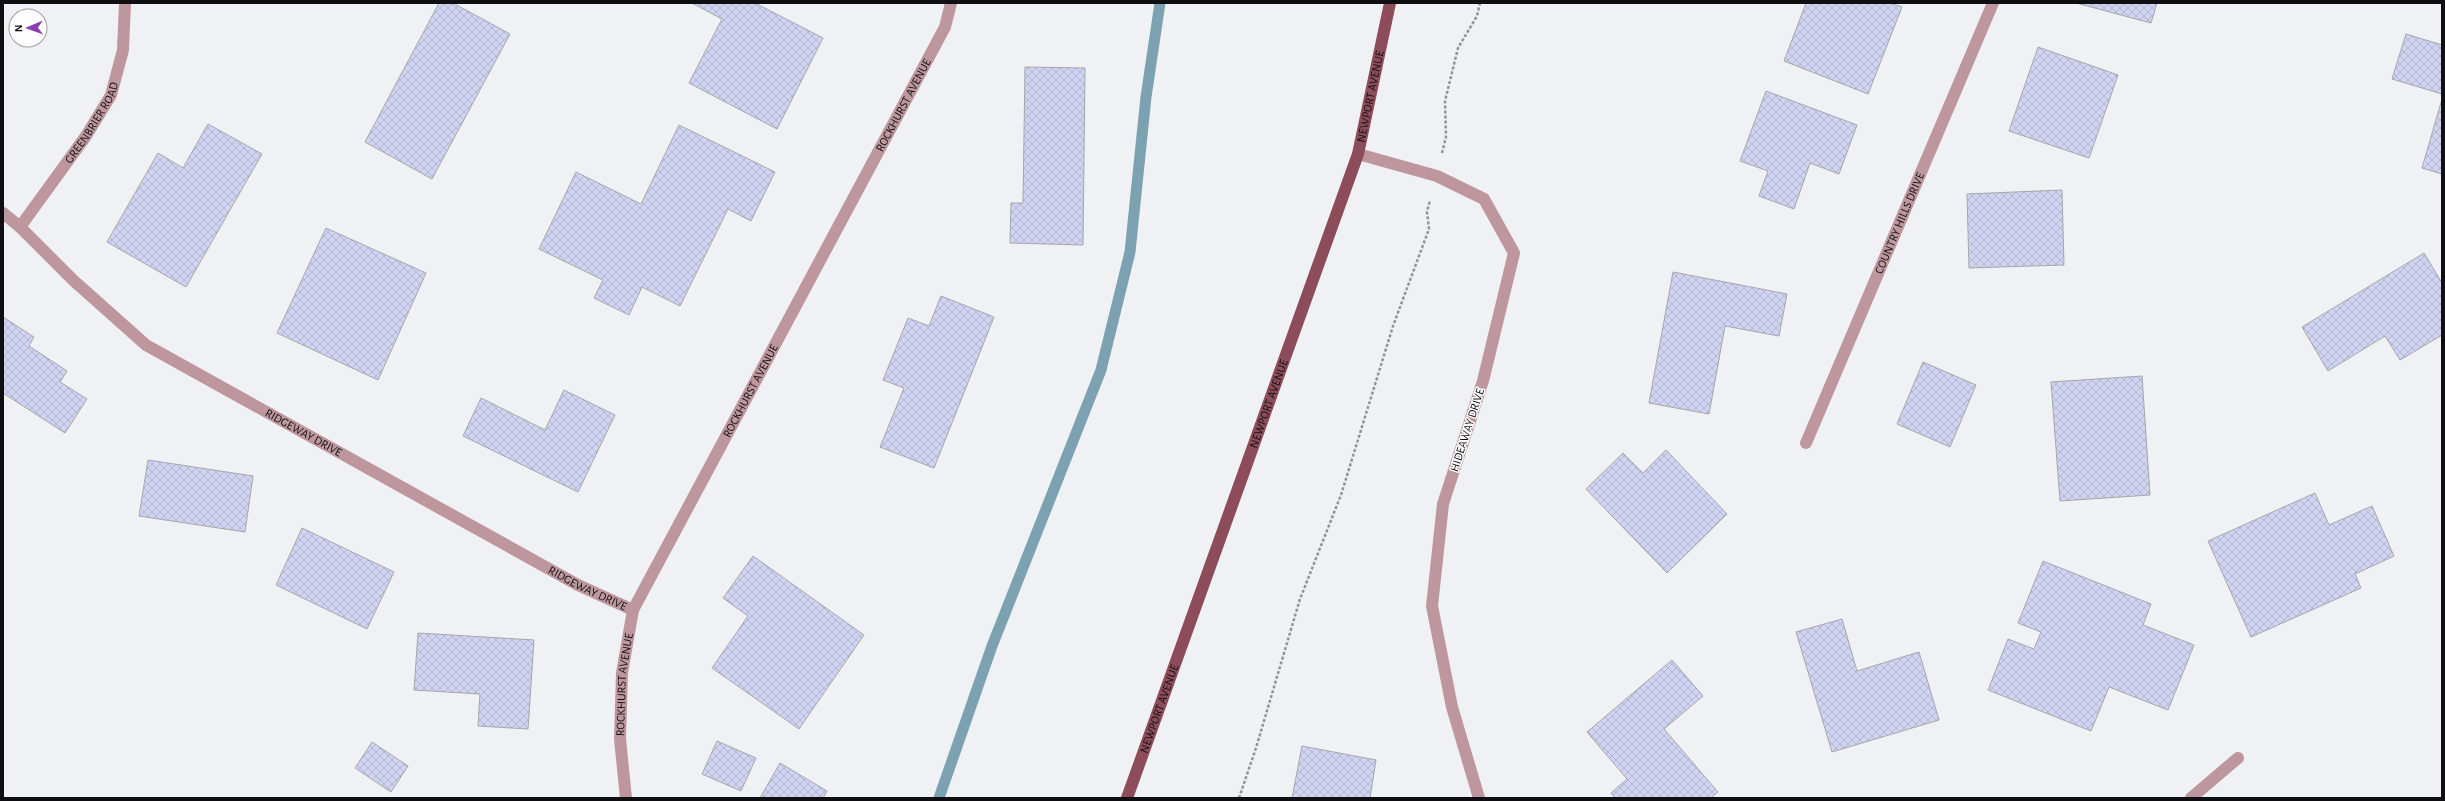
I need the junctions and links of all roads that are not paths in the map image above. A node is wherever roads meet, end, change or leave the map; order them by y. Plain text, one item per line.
1 (125, 3) edge
2 (951, 3) edge
3 (1390, 3) edge
4 (1993, 3) edge
5 (1358, 154) junction
6 (3, 213) edge
7 (20, 227) junction
8 (1806, 443) dead end
9 (633, 610) junction
10 (2238, 758) dead end
11 (626, 798) edge
12 (1128, 798) edge
13 (1480, 798) edge
14 (2191, 798) edge

1 - 7 street, GREENBRIER ROAD
2 - 9 street, ROCKHURST AVENUE
3 - 5 main road, NEWPORT AVENUE
4 - 8 street, COUNTRY HILLS DRIVE
5 - 12 main road, NEWPORT AVENUE
5 - 13 street, HIDEAWAY DRIVE
6 - 7 street, RIDGEWAY DRIVE
7 - 9 street, RIDGEWAY DRIVE
9 - 11 street, ROCKHURST AVENUE
10 - 14 street

